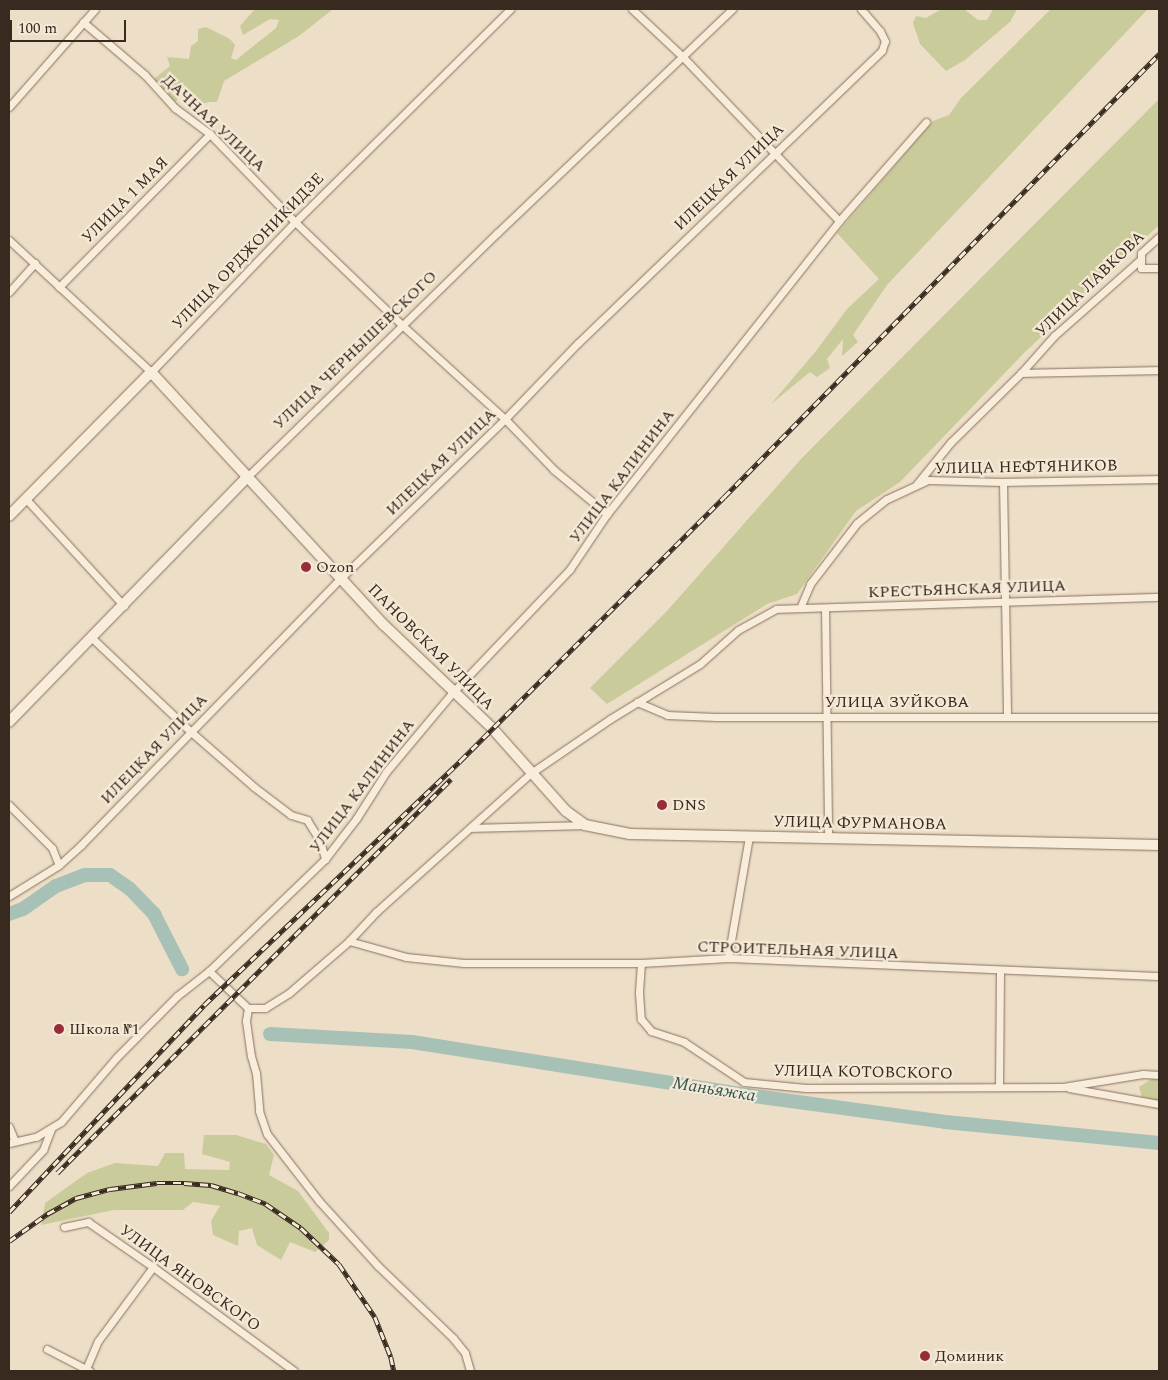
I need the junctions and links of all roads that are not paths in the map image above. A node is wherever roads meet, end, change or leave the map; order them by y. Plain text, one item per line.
1 (95, 9) edge
2 (510, 9) edge
3 (632, 9) edge
4 (732, 9) edge
5 (861, 9) edge
6 (83, 22) junction
7 (682, 57) junction
8 (9, 107) edge
9 (926, 122) dead end
10 (210, 134) junction
11 (773, 153) junction
12 (839, 221) junction
13 (295, 222) junction
14 (1159, 237) edge
15 (9, 240) edge
16 (1141, 259) junction
17 (34, 263) junction
18 (1159, 268) edge
19 (59, 286) junction
20 (9, 292) edge
21 (402, 325) junction
22 (1159, 370) edge
23 (151, 372) junction
24 (1022, 373) junction
25 (505, 419) junction
26 (248, 476) junction
27 (1159, 479) edge
28 (1003, 482) junction
29 (913, 489) junction
30 (26, 499) junction
31 (11, 510) edge
32 (607, 514) junction
33 (341, 578) junction
34 (1159, 597) edge
35 (1005, 602) junction
36 (124, 606) junction
37 (800, 608) junction
38 (825, 608) junction
39 (92, 638) junction
40 (453, 692) junction
41 (637, 702) junction
42 (828, 716) junction
43 (1007, 716) junction
44 (1159, 717) edge
45 (9, 722) edge
46 (190, 730) junction
47 (531, 773) junction
48 (9, 805) edge
49 (566, 811) joint
50 (585, 825) junction
51 (471, 828) junction
52 (749, 836) junction
53 (828, 837) junction
54 (1159, 844) edge
55 (325, 859) junction
56 (59, 865) junction
57 (9, 896) edge
58 (349, 941) junction
59 (728, 958) junction
60 (641, 963) junction
61 (208, 971) junction
62 (1000, 971) junction
63 (1159, 976) edge
64 (248, 1008) junction
65 (1159, 1075) edge
66 (999, 1087) junction
67 (1063, 1087) junction
68 (1159, 1104) edge
69 (9, 1126) edge
70 (51, 1129) junction
71 (12, 1142) edge
72 (9, 1186) edge
73 (64, 1227) dead end
74 (153, 1267) junction
75 (47, 1349) dead end
76 (88, 1370) edge
77 (294, 1371) edge
78 (470, 1371) edge

1 - 6 street
2 - 13 street, УЛИЦА ОРДЖОНИКИДЗЕ
3 - 7 street
4 - 7 street, УЛИЦА ЧЕРНЫШЕВСКОГО
5 - 11 street, ИЛЕЦКАЯ УЛИЦА
6 - 8 street
6 - 10 street, ДАЧНАЯ УЛИЦА
7 - 11 street
7 - 21 street, УЛИЦА ЧЕРНЫШЕВСКОГО
9 - 12 street, УЛИЦА КАЛИНИНА
10 - 13 street, ДАЧНАЯ УЛИЦА
10 - 19 street, УЛИЦА 1 МАЯ
11 - 12 street
11 - 25 street, ИЛЕЦКАЯ УЛИЦА
12 - 32 street, УЛИЦА КАЛИНИНА
13 - 21 street, ДАЧНАЯ УЛИЦА
13 - 23 street, УЛИЦА ОРДЖОНИКИДЗЕ
14 - 16 street, УЛИЦА ЛАВКОВА
15 - 17 street
16 - 18 street
16 - 24 street, УЛИЦА ЛАВКОВА
17 - 19 street
17 - 20 street
19 - 23 street
21 - 25 street, ДАЧНАЯ УЛИЦА
21 - 26 street, УЛИЦА ЧЕРНЫШЕВСКОГО
22 - 24 street
23 - 26 main road, ПАНОВСКАЯ УЛИЦА
23 - 30 main road, УЛИЦА ОРДЖОНИКИДЗЕ
24 - 29 street, УЛИЦА ЛАВКОВА
25 - 32 street, ДАЧНАЯ УЛИЦА
25 - 33 street, ИЛЕЦКАЯ УЛИЦА
26 - 33 main road, ПАНОВСКАЯ УЛИЦА
26 - 36 main road, УЛИЦА ЧЕРНЫШЕВСКОГО
27 - 28 street, УЛИЦА НЕФТЯНИКОВ
28 - 29 street, УЛИЦА НЕФТЯНИКОВ
28 - 35 street
29 - 37 street, УЛИЦА НЕФТЯНИКОВ
30 - 31 main road, УЛИЦА ОРДЖОНИКИДЗЕ
30 - 36 street
32 - 40 street, УЛИЦА КАЛИНИНА
33 - 40 main road, ПАНОВСКАЯ УЛИЦА
33 - 46 street, ИЛЕЦКАЯ УЛИЦА
34 - 35 street, КРЕСТЬЯНСКАЯ УЛИЦА
35 - 38 street, КРЕСТЬЯНСКАЯ УЛИЦА
35 - 43 street
36 - 39 main road, УЛИЦА ЧЕРНЫШЕВСКОГО
37 - 38 street, КРЕСТЬЯНСКАЯ УЛИЦА
37 - 41 street, КРЕСТЬЯНСКАЯ УЛИЦА
38 - 42 street
39 - 45 main road, УЛИЦА ЧЕРНЫШЕВСКОГО
39 - 46 street
40 - 47 main road, ПАНОВСКАЯ УЛИЦА
40 - 55 street, УЛИЦА КАЛИНИНА
41 - 42 street, УЛИЦА ЗУЙКОВА
41 - 47 street
42 - 43 street, УЛИЦА ЗУЙКОВА
42 - 53 street
43 - 44 street, УЛИЦА ЗУЙКОВА
46 - 55 street
46 - 56 street, ИЛЕЦКАЯ УЛИЦА
47 - 49 main road, ПАНОВСКАЯ УЛИЦА
47 - 51 street
48 - 56 street
49 - 50 main road, УЛИЦА ФУРМАНОВА
50 - 51 street
50 - 52 main road, УЛИЦА ФУРМАНОВА
51 - 58 street
52 - 53 main road, УЛИЦА ФУРМАНОВА
52 - 59 street
53 - 54 main road, УЛИЦА ФУРМАНОВА
55 - 61 street, УЛИЦА КАЛИНИНА
56 - 57 street, ИЛЕЦКАЯ УЛИЦА
58 - 60 street, СТРОИТЕЛЬНАЯ УЛИЦА
58 - 64 street
59 - 60 street, СТРОИТЕЛЬНАЯ УЛИЦА
59 - 62 street, СТРОИТЕЛЬНАЯ УЛИЦА
60 - 66 street, УЛИЦА КОТОВСКОГО
61 - 64 street
61 - 70 street, УЛИЦА КАЛИНИНА
62 - 63 street, СТРОИТЕЛЬНАЯ УЛИЦА
62 - 66 street
64 - 78 street
65 - 67 street, УЛИЦА КОТОВСКОГО
66 - 67 street, УЛИЦА КОТОВСКОГО
67 - 68 street
69 - 71 street
70 - 71 street, УЛИЦА КАЛИНИНА
70 - 72 street
73 - 74 street, УЛИЦА ЯНОВСКОГО
74 - 76 street
74 - 77 street, УЛИЦА ЯНОВСКОГО
75 - 76 street

